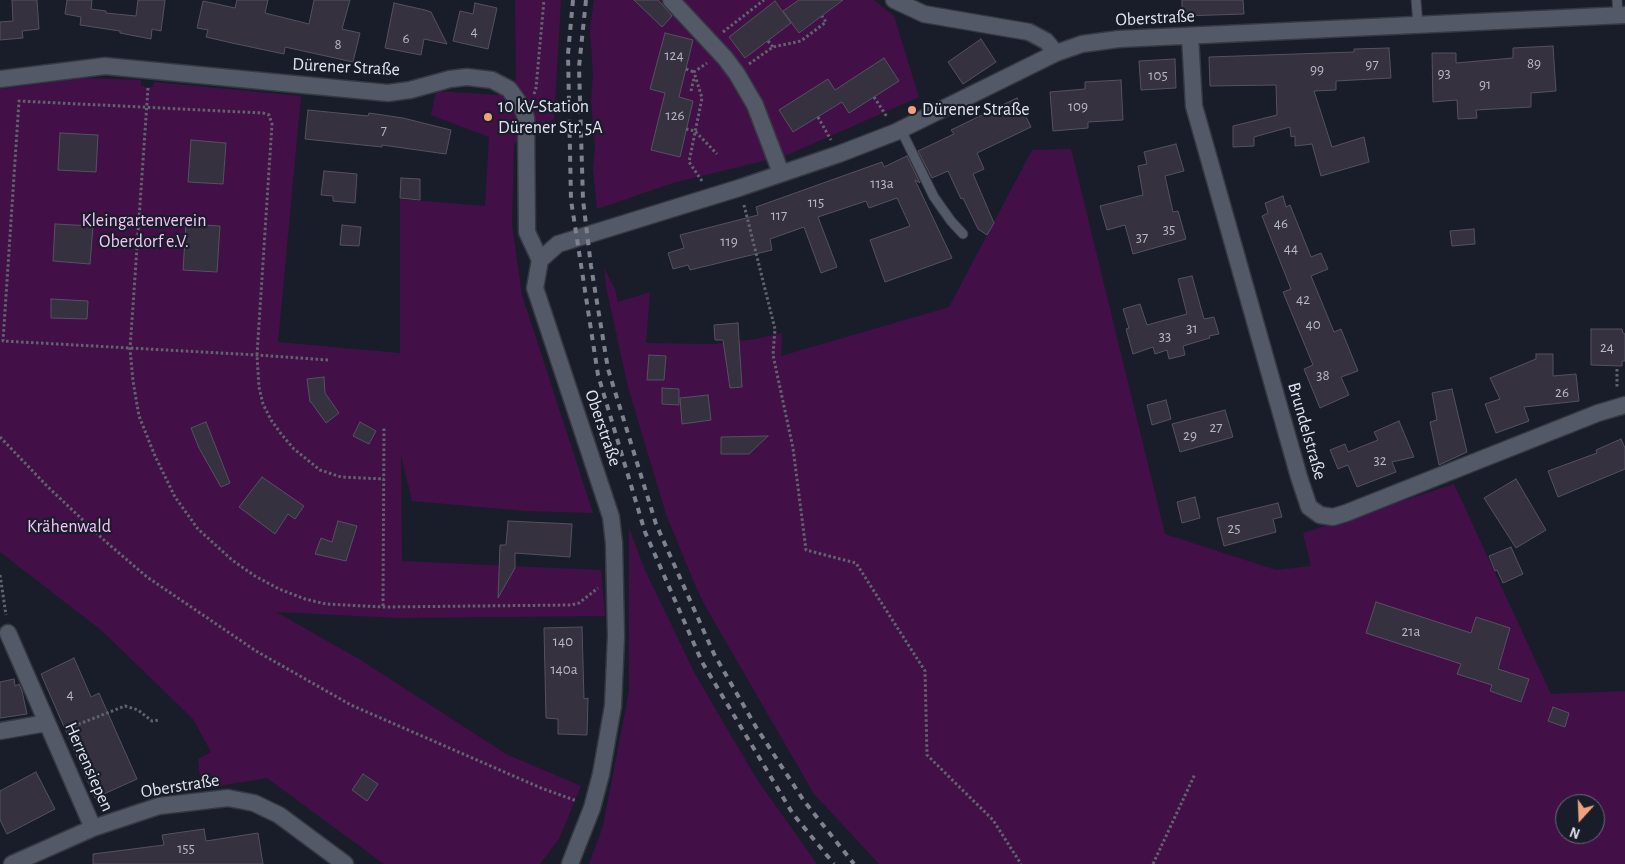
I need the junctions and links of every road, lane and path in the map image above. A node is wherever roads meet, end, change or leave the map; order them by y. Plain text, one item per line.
1 (544, 0) edge
2 (671, 0) edge
3 (764, 0) edge
4 (894, 0) edge
5 (1416, 0) edge
6 (1620, 10) edge
7 (822, 16) dead end
8 (1418, 24) junction
9 (1190, 36) junction
10 (768, 41) dead end
11 (715, 47) junction
12 (772, 47) junction
13 (1056, 53) junction
14 (686, 69) dead end
15 (149, 70) junction
16 (694, 72) junction
17 (737, 74) junction
18 (0, 78) edge
19 (694, 78) junction
20 (691, 91) dead end
21 (874, 97) dead end
22 (146, 107) junction
23 (818, 117) dead end
24 (526, 118) junction
25 (686, 129) dead end
26 (695, 131) junction
27 (898, 131) junction
28 (717, 154) dead end
29 (839, 154) junction
30 (781, 173) junction
31 (739, 188) junction
32 (712, 196) junction
33 (963, 234) dead end
34 (540, 260) junction
35 (130, 349) junction
36 (257, 355) junction
37 (328, 360) dead end
38 (1625, 405) edge
39 (384, 427) dead end
40 (0, 438) edge
41 (384, 479) junction
42 (0, 576) edge
43 (615, 580) junction
44 (382, 607) junction
45 (8, 633) joint
46 (160, 720) dead end
47 (50, 729) junction
48 (0, 731) edge
49 (1195, 774) dead end
50 (592, 808) junction
51 (93, 828) junction
52 (12, 864) edge
53 (345, 864) edge
54 (570, 864) edge
55 (1021, 864) edge
56 (1153, 864) edge

1 - 24 path
2 - 11 street
3 - 11 path
4 - 13 street
5 - 8 lane
6 - 8 street, Oberstraße
7 - 12 path
8 - 9 street, Oberstraße
9 - 13 street, Oberstraße
9 - 38 street, Brundelstraße
10 - 12 path
11 - 16 path
11 - 17 street
12 - 17 path
13 - 27 street, Oberstraße
14 - 16 path
15 - 18 street, Dürener Straße
15 - 22 path
15 - 24 street, Dürener Straße
16 - 19 path
17 - 30 street
19 - 20 path
19 - 26 path
21 - 27 path
22 - 35 path
22 - 35 path
22 - 36 path
23 - 29 path
24 - 34 street, Dürener Straße
25 - 26 path
26 - 28 path
26 - 32 path
27 - 29 street, Oberstraße
27 - 33 lane
29 - 30 street, Oberstraße
30 - 31 street, Oberstraße
31 - 32 street, Oberstraße
31 - 55 path
32 - 34 street, Oberstraße
34 - 43 street, Oberstraße
35 - 36 path
35 - 44 path
36 - 37 path
36 - 41 path
39 - 41 path
40 - 50 path
41 - 44 path
42 - 45 path
43 - 44 path
43 - 50 street, Oberstraße
45 - 47 street, Herrensiepen
46 - 47 path
47 - 48 street, Herrensiepen
47 - 51 street, Herrensiepen
49 - 56 path
50 - 54 street, Oberstraße
51 - 52 street, Oberstraße
51 - 53 street, Oberstraße

